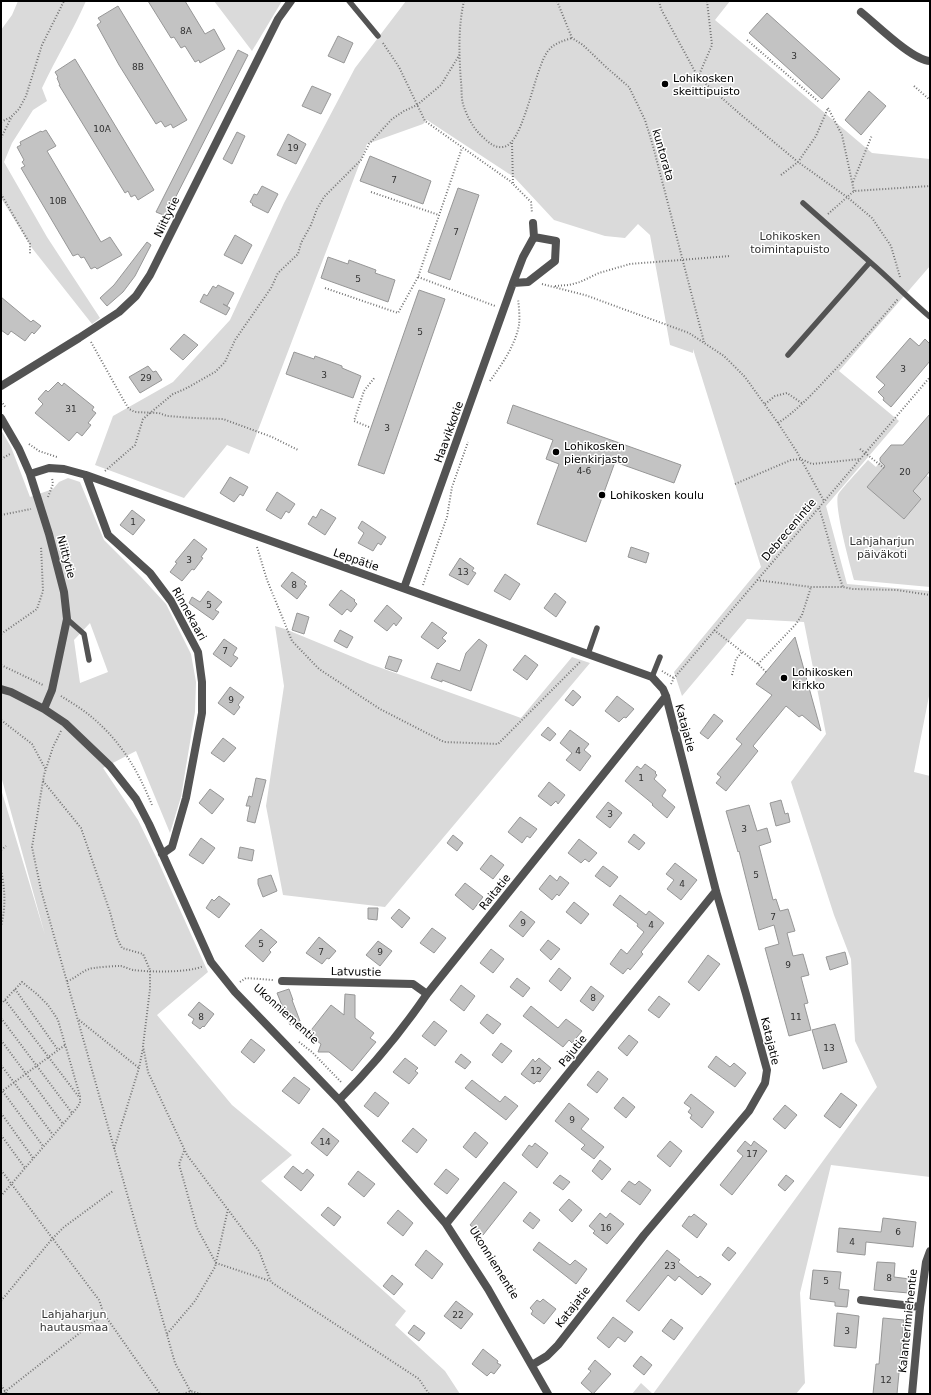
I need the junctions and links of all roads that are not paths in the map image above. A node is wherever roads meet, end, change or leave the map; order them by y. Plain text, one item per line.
1 (291, 1) edge
2 (349, 1) edge
3 (861, 12) dead end
4 (378, 36) road end
5 (930, 61) edge
6 (803, 203) dead end
7 (533, 224) road end
8 (534, 237) junction
9 (870, 262) junction
10 (513, 283) junction
11 (930, 317) edge
12 (788, 355) dead end
13 (1, 386) edge
14 (1, 418) edge
15 (30, 474) junction
16 (86, 475) junction
17 (404, 588) junction
18 (67, 619) junction
19 (596, 628) dead end
20 (588, 654) junction
21 (660, 657) dead end
22 (89, 660) dead end
23 (652, 677) junction
24 (1, 689) edge
25 (666, 696) junction
26 (44, 709) junction
27 (162, 854) junction
28 (716, 891) junction
29 (282, 981) road end
30 (427, 994) junction
31 (340, 1100) junction
32 (446, 1224) junction
33 (930, 1251) edge
34 (860, 1300) dead end
35 (920, 1306) junction
36 (532, 1365) junction
37 (548, 1394) edge
38 (912, 1394) edge

1 - 13 street, Niittytie
2 - 4 lane
3 - 5 street
6 - 9 lane
7 - 8 street
8 - 10 street, Haavikkotie
8 - 10 street
9 - 11 lane
9 - 12 lane
10 - 17 street, Haavikkotie
14 - 15 street, Niittytie
15 - 16 street, Leppätie
15 - 18 street, Niittytie
16 - 17 street, Leppätie
16 - 27 street, Rinnekaari
17 - 20 street, Leppätie
18 - 22 lane
18 - 26 street, Niittytie
19 - 20 lane
20 - 23 street, Leppätie
21 - 23 lane
23 - 25 street
24 - 26 street, Ukonniementie
25 - 28 street, Katajatie
25 - 30 street, Raitatie
26 - 27 street, Ukonniementie
27 - 31 street, Ukonniementie
28 - 32 street, Pajutie
28 - 36 street, Katajatie
29 - 30 street, Latvustie
30 - 31 street, Raitatie
31 - 32 street, Ukonniementie
32 - 36 street, Ukonniementie
33 - 35 street, Kalanterimiehentie
34 - 35 street
35 - 38 street, Kalanterimiehentie
36 - 37 street, Ukonniementie

